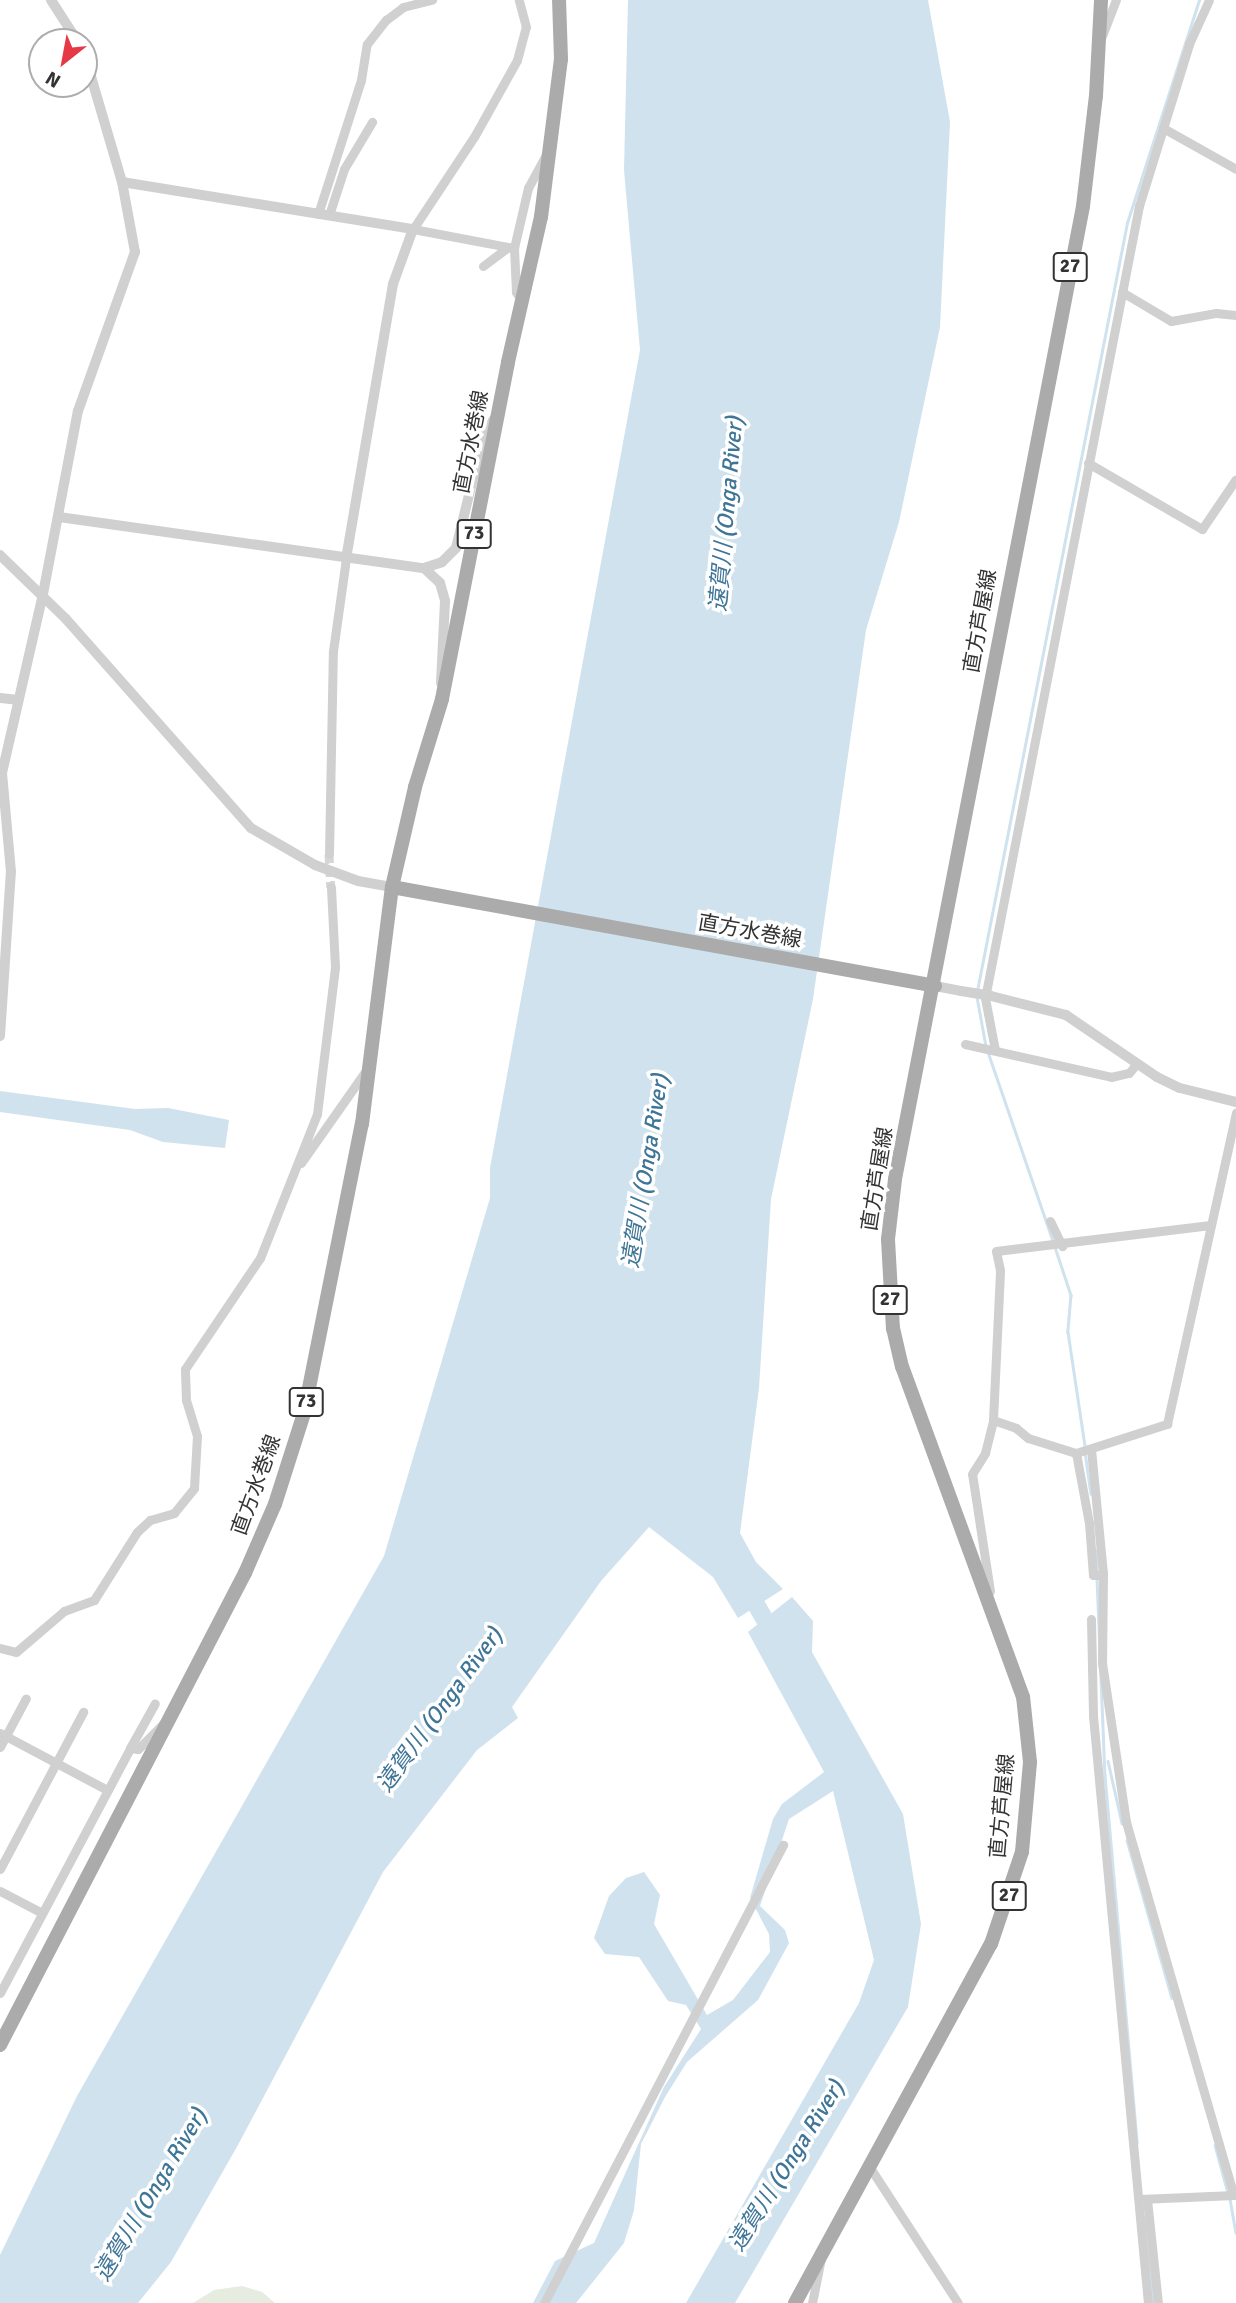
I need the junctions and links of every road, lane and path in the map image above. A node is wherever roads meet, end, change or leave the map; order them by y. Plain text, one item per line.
1 (51, 0) edge
2 (432, 0) edge
3 (519, 0) edge
4 (559, 0) edge
5 (1101, 0) edge
6 (1116, 0) edge
7 (1209, 0) edge
8 (70, 28) edge
9 (1100, 40) junction
10 (97, 98) edge
11 (372, 122) dead end
12 (1163, 128) junction
13 (552, 149) junction
14 (1236, 169) edge
15 (122, 182) junction
16 (323, 215) junction
17 (413, 229) junction
18 (511, 247) junction
19 (484, 266) dead end
20 (1122, 292) junction
21 (522, 301) junction
22 (1236, 315) edge
23 (498, 414) junction
24 (1088, 463) junction
25 (1236, 479) edge
26 (59, 517) junction
27 (0, 555) edge
28 (346, 558) junction
29 (424, 568) junction
30 (43, 594) junction
31 (0, 698) edge
32 (442, 699) junction
33 (18, 700) junction
34 (329, 854) tunnel mouth
35 (331, 887) tunnel mouth
36 (398, 888) junction
37 (930, 985) junction
38 (0, 1036) edge
39 (965, 1044) dead end
40 (995, 1050) junction
41 (1137, 1063) junction
42 (368, 1066) junction
43 (1236, 1102) edge
44 (1236, 1113) edge
45 (297, 1167) junction
46 (1050, 1221) dead end
47 (1210, 1224) junction
48 (1057, 1246) junction
49 (993, 1420) junction
50 (1084, 1451) junction
51 (1099, 1575) junction
52 (991, 1600) junction
53 (1091, 1619) dead end
54 (0, 1648) edge
55 (26, 1698) dead end
56 (155, 1703) dead end
57 (83, 1712) dead end
58 (173, 1716) junction
59 (3, 1735) edge
60 (0, 1747) edge
61 (130, 1748) junction
62 (56, 1763) junction
63 (107, 1790) junction
64 (783, 1845) dead end
65 (0, 1869) edge
66 (0, 1891) edge
67 (42, 1913) junction
68 (0, 1993) edge
69 (0, 2045) edge
70 (869, 2166) junction
71 (820, 2256) junction
72 (544, 2303) edge
73 (795, 2303) edge
74 (812, 2303) edge
75 (958, 2303) edge
76 (1147, 2303) edge
77 (1158, 2303) edge

1 - 8 street
2 - 16 street
3 - 17 street
4 - 13 main road, 直方水巻線 / 73
5 - 9 main road, 直方芦屋線 / 27
6 - 9 street
7 - 12 street
9 - 37 main road, 直方芦屋線 / 27
10 - 15 street
11 - 16 street
12 - 14 street
12 - 20 street
13 - 18 street
13 - 21 main road, 直方水巻線 / 73
15 - 16 street
15 - 26 street
16 - 17 street
17 - 18 street
17 - 28 street
18 - 19 street
18 - 21 street
20 - 22 street
20 - 24 street
21 - 23 main road, 直方水巻線 / 73
23 - 29 street
23 - 32 main road, 直方水巻線 / 73
24 - 25 street
24 - 40 street
26 - 28 street
26 - 30 street
27 - 30 street
28 - 29 street
28 - 34 street
29 - 32 street
30 - 33 street
30 - 36 street
31 - 33 street
32 - 36 main road, 直方水巻線 / 73
33 - 38 street
35 - 45 street
36 - 37 main road, 直方水巻線
36 - 42 main road, 直方水巻線 / 73
37 - 41 street, bridge
37 - 52 main road, 直方芦屋線 / 27
39 - 40 street
40 - 41 street
41 - 43 street
42 - 45 street
42 - 58 main road, 直方水巻線 / 73
44 - 47 street
45 - 54 street
46 - 48 street
47 - 48 street
47 - 50 street
48 - 49 street
49 - 50 street
49 - 52 street
50 - 51 street
50 - 51 street
51 - 77 street
52 - 70 main road, 直方芦屋線 / 27
53 - 76 street
55 - 59 street
56 - 61 street
57 - 62 street
58 - 61 street
58 - 69 main road, 直方水巻線 / 73
59 - 60 street
59 - 62 street
61 - 63 street
62 - 63 street
62 - 65 street
63 - 67 street
64 - 72 street
66 - 67 street
67 - 68 street
70 - 71 main road, 直方芦屋線 / 27
70 - 75 street
71 - 73 main road, 直方芦屋線 / 27
71 - 74 street

